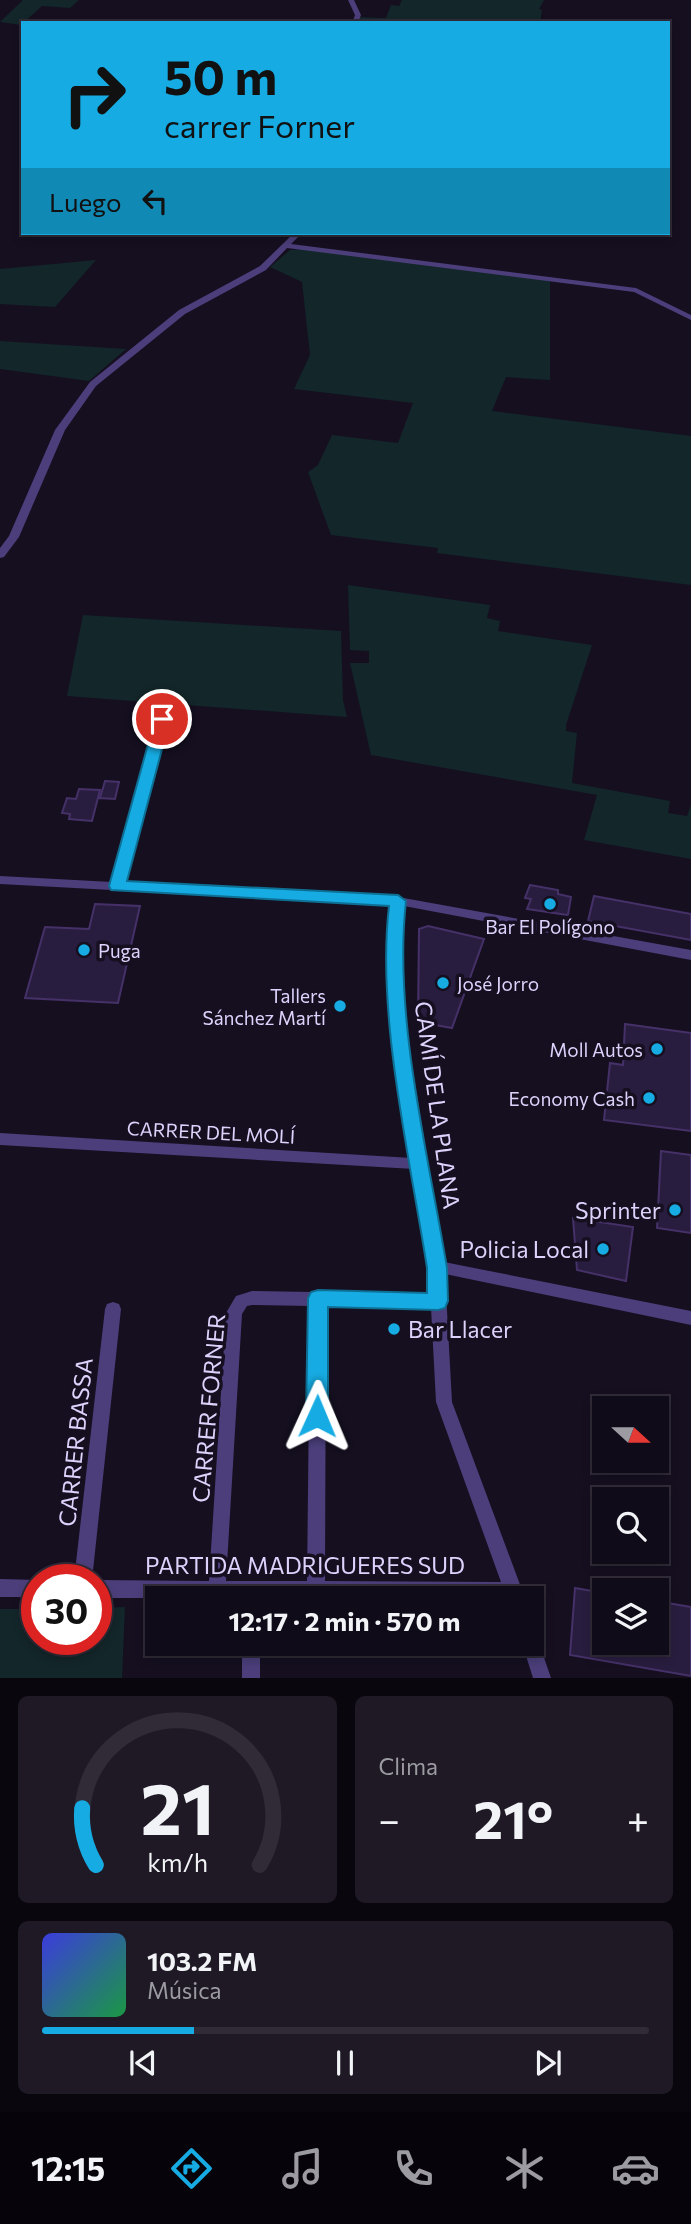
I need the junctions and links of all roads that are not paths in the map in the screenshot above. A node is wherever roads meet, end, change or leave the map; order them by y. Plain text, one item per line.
1 (351, 0) edge
2 (356, 21) edge
3 (296, 235) edge
4 (288, 246) junction
5 (691, 318) edge
6 (0, 555) edge
7 (162, 719) dead end
8 (0, 880) edge
9 (117, 886) junction
10 (398, 901) junction
11 (688, 956) edge
12 (0, 1139) edge
13 (419, 1164) junction
14 (437, 1268) junction
15 (318, 1298) junction
16 (438, 1301) junction
17 (113, 1309) dead end
18 (691, 1318) edge
19 (85, 1564) edge
20 (217, 1586) edge
21 (316, 1586) edge
22 (512, 1586) edge
23 (0, 1588) edge
24 (21, 1588) edge
25 (112, 1589) edge
26 (145, 1589) edge
27 (251, 1656) edge
28 (535, 1656) edge
29 (251, 1678) edge
30 (542, 1678) edge

1 - 2 street
3 - 4 street
4 - 5 street
4 - 6 street
7 - 9 street
8 - 9 street
9 - 10 street
10 - 11 street
10 - 13 street, CAMÍ DE LA PLANA
12 - 13 street, CARRER DEL MOLÍ
13 - 14 street, CAMÍ DE LA PLANA
14 - 16 street, CAMÍ DE LA PLANA
14 - 18 street
15 - 16 street, CARRER FORNER
15 - 20 street, CARRER FORNER
15 - 21 street
16 - 22 street, CAMÍ DE LA PLANA
17 - 19 street, CARRER BASSA
23 - 24 street
25 - 26 street, PARTIDA MADRIGUERES SUD
27 - 29 street
28 - 30 street

